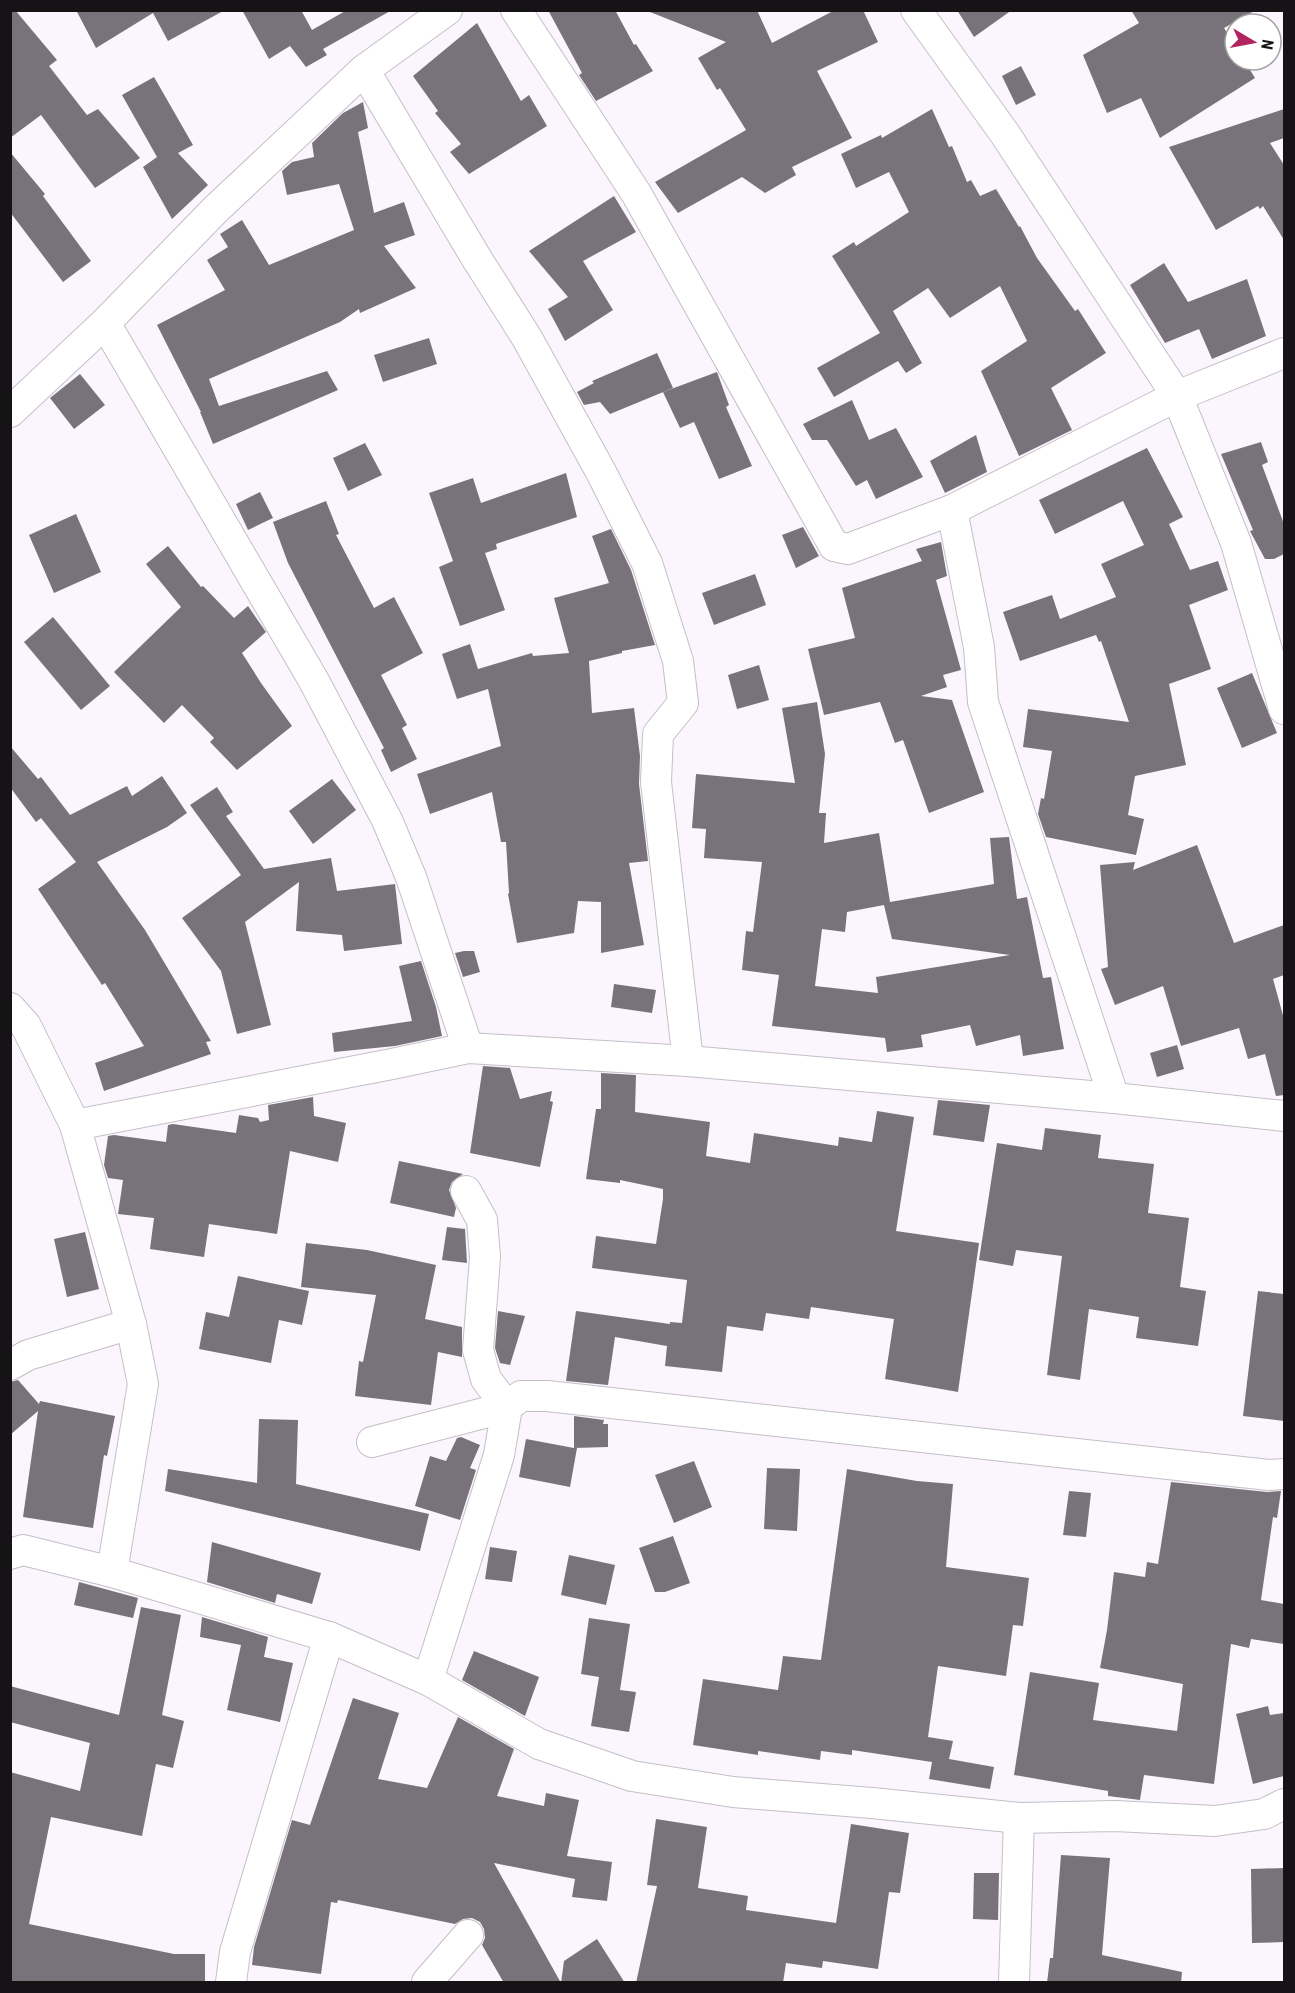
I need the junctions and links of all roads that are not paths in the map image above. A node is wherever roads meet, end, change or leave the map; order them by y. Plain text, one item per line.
1 (447, 10) edge
2 (516, 10) edge
3 (916, 10) edge
4 (364, 70) junction
5 (105, 323) junction
6 (1284, 353) edge
7 (1177, 396) junction
8 (10, 412) edge
9 (952, 510) junction
10 (1284, 709) edge
11 (10, 1008) edge
12 (468, 1048) junction
13 (688, 1061) junction
14 (1114, 1098) junction
15 (1284, 1116) edge
16 (75, 1125) junction
17 (466, 1191) dead end
18 (131, 1324) junction
19 (10, 1365) edge
20 (507, 1407) junction
21 (372, 1442) dead end
22 (1284, 1474) edge
23 (10, 1554) edge
24 (112, 1572) junction
25 (329, 1637) junction
26 (428, 1680) junction
27 (1284, 1804) edge
28 (1019, 1818) junction
29 (468, 1935) dead end
30 (231, 1983) edge
31 (428, 1983) edge
32 (1014, 1983) edge

1 - 4 street
2 - 9 street
3 - 7 street
4 - 5 street
4 - 13 street
5 - 8 street
5 - 12 street
6 - 7 street
7 - 9 street
7 - 10 street
9 - 14 street
11 - 16 street
12 - 13 street
12 - 16 street
13 - 14 street
14 - 15 street
16 - 18 street
17 - 20 street
18 - 19 street
18 - 24 street
20 - 21 street
20 - 22 street
20 - 26 street
23 - 24 street
24 - 25 street
25 - 26 street
25 - 30 street
26 - 28 street
27 - 28 street
28 - 32 street
29 - 31 street

